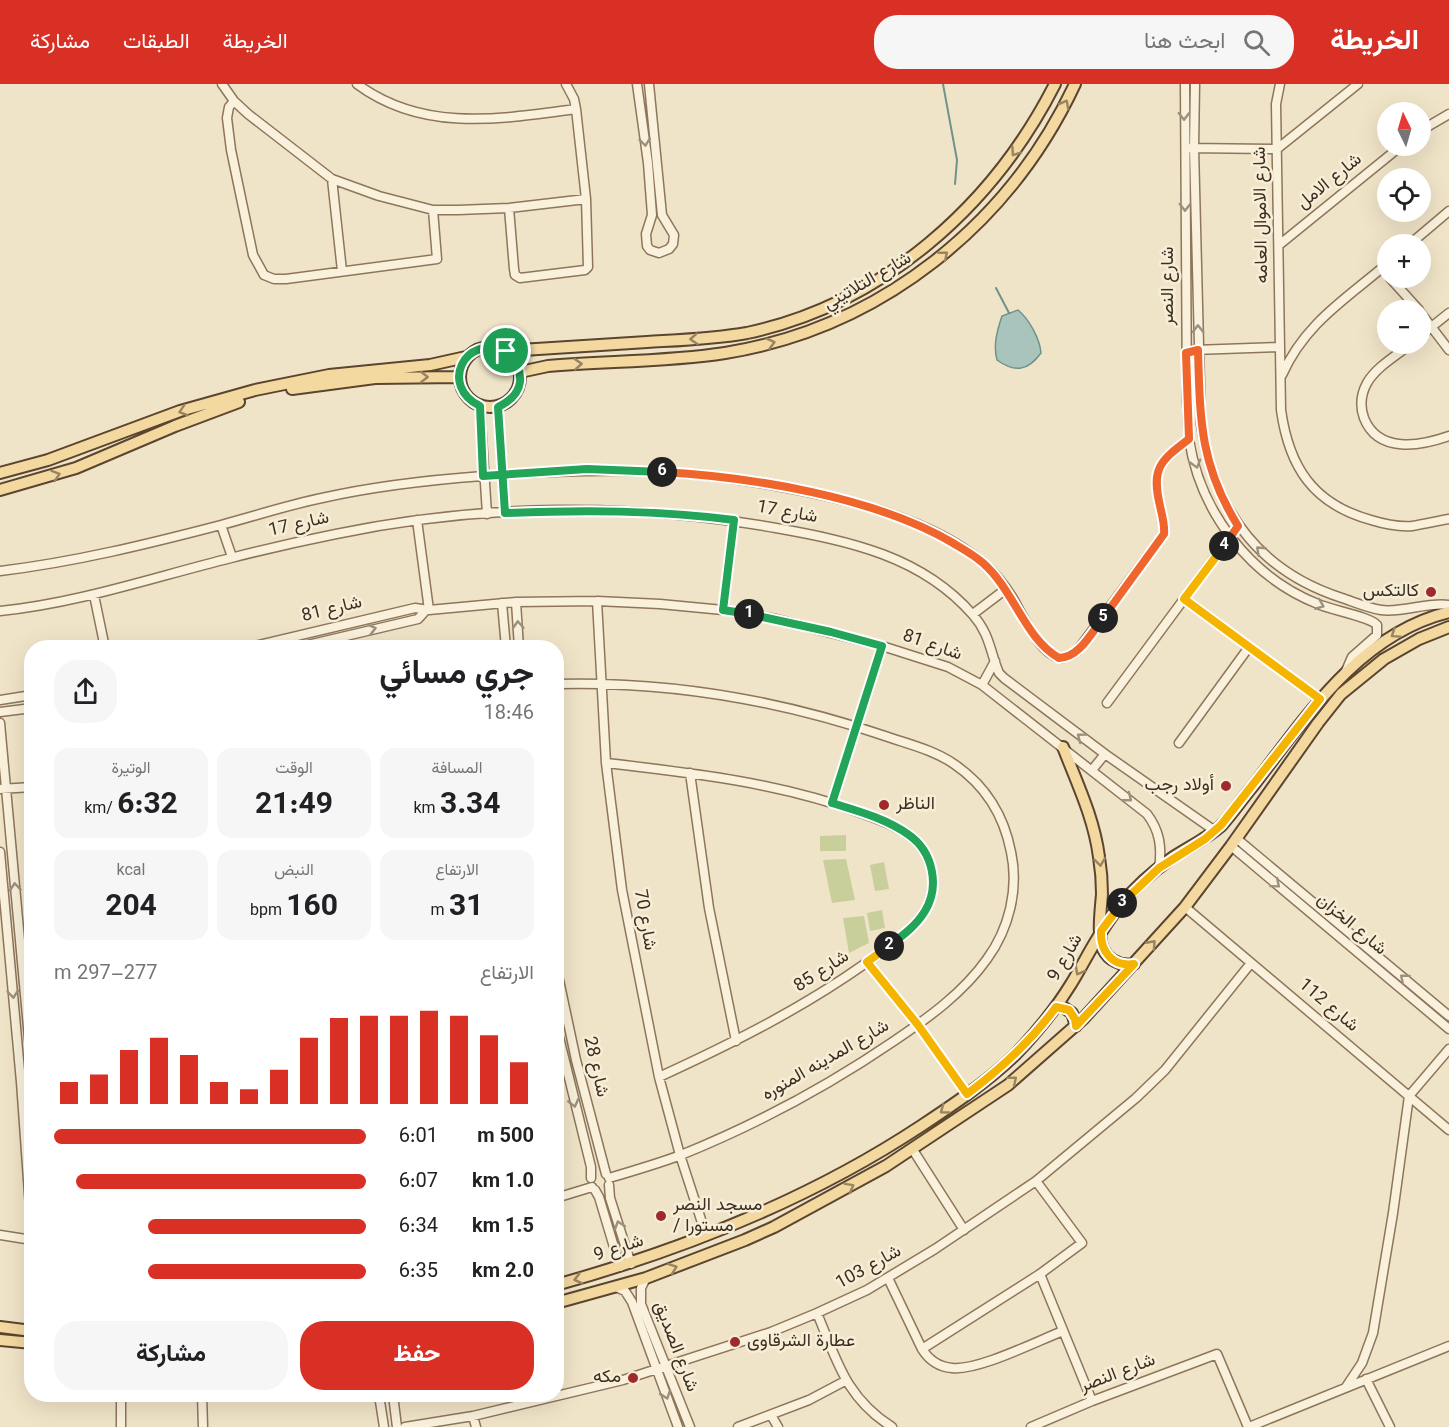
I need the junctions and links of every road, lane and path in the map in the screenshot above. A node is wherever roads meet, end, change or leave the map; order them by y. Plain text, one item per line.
1 (222, 84) edge
2 (357, 84) edge
3 (566, 84) edge
4 (637, 84) edge
5 (649, 84) edge
6 (1055, 84) edge
7 (1075, 84) edge
8 (1185, 84) edge
9 (1195, 84) edge
10 (1280, 84) edge
11 (1358, 84) edge
12 (234, 101) junction
13 (576, 109) junction
14 (1449, 114) edge
15 (1431, 125) edge
16 (1189, 148) junction
17 (1277, 150) junction
18 (1389, 156) edge
19 (332, 179) junction
20 (586, 199) junction
21 (509, 208) junction
22 (433, 210) junction
23 (1449, 211) edge
24 (1422, 234) edge
25 (1279, 245) junction
26 (342, 271) junction
27 (1377, 279) edge
28 (1401, 288) edge
29 (1411, 300) edge
30 (1449, 313) edge
31 (1431, 325) edge
32 (1433, 327) junction
33 (1281, 347) junction
34 (1198, 350) junction
35 (1449, 350) edge
36 (506, 351) junction
37 (1186, 353) junction
38 (1399, 354) edge
39 (466, 357) junction
40 (520, 372) junction
41 (459, 377) junction
42 (1281, 378) junction
43 (480, 406) junction
44 (498, 407) junction
45 (1449, 436) edge
46 (1189, 439) junction
47 (0, 473) edge
48 (502, 474) junction
49 (483, 476) junction
50 (0, 490) edge
51 (505, 513) junction
52 (487, 514) junction
53 (1449, 519) edge
54 (417, 520) junction
55 (734, 520) junction
56 (221, 525) junction
57 (1238, 526) junction
58 (1231, 537) junction
59 (232, 557) junction
60 (0, 571) edge
61 (1295, 578) junction
62 (1006, 589) junction
63 (1288, 589) junction
64 (94, 595) junction
65 (1184, 599) junction
66 (597, 601) junction
67 (516, 602) junction
68 (502, 603) junction
69 (1449, 605) edge
70 (1373, 608) junction
71 (427, 610) junction
72 (723, 610) junction
73 (0, 611) edge
74 (1449, 612) edge
75 (973, 614) junction
76 (1370, 619) junction
77 (1449, 627) edge
78 (103, 640) edge
79 (279, 640) edge
80 (331, 640) edge
81 (505, 640) edge
82 (518, 640) edge
83 (882, 646) junction
84 (1249, 647) junction
85 (995, 661) junction
86 (1345, 674) junction
87 (564, 684) edge
88 (601, 684) junction
89 (982, 685) junction
90 (24, 696) edge
91 (1320, 699) junction
92 (0, 700) edge
93 (1107, 703) dead end
94 (24, 709) edge
95 (0, 712) edge
96 (0, 723) edge
97 (856, 726) junction
98 (1179, 743) dead end
99 (1063, 747) junction
100 (1105, 754) junction
101 (606, 763) junction
102 (1092, 770) junction
103 (690, 773) junction
104 (24, 788) edge
105 (3, 789) edge
106 (832, 803) junction
107 (1215, 831) junction
108 (1234, 842) junction
109 (0, 852) edge
110 (1159, 868) junction
111 (1185, 907) junction
112 (17, 910) junction
113 (5, 911) junction
114 (1101, 931) junction
115 (867, 962) junction
116 (1251, 963) junction
117 (1134, 964) junction
118 (24, 988) edge
119 (1428, 998) junction
120 (564, 1004) edge
121 (1421, 1006) junction
122 (1056, 1007) junction
123 (1449, 1016) edge
124 (918, 1025) junction
125 (1076, 1026) junction
126 (1449, 1029) edge
127 (736, 1041) junction
128 (1449, 1048) edge
129 (24, 1054) edge
130 (18, 1055) junction
131 (564, 1057) edge
132 (659, 1077) junction
133 (21, 1082) joint
134 (967, 1094) junction
135 (1409, 1096) junction
136 (24, 1125) edge
137 (1449, 1130) edge
138 (913, 1150) junction
139 (680, 1155) junction
140 (608, 1179) junction
141 (1036, 1181) junction
142 (593, 1185) junction
143 (564, 1195) edge
144 (964, 1230) junction
145 (0, 1235) edge
146 (706, 1236) junction
147 (24, 1237) edge
148 (625, 1265) junction
149 (1040, 1274) junction
150 (646, 1278) junction
151 (888, 1278) junction
152 (564, 1283) edge
153 (616, 1287) junction
154 (564, 1301) edge
155 (817, 1313) junction
156 (0, 1327) edge
157 (24, 1330) edge
158 (1063, 1331) junction
159 (0, 1340) edge
160 (24, 1342) edge
161 (1449, 1346) edge
162 (922, 1349) junction
163 (661, 1368) junction
164 (1366, 1379) junction
165 (845, 1381) junction
166 (1346, 1387) junction
167 (564, 1395) edge
168 (1092, 1401) junction
169 (121, 1402) edge
170 (202, 1402) edge
171 (380, 1402) edge
172 (394, 1402) edge
173 (532, 1402) edge
174 (771, 1415) junction
175 (473, 1416) junction
176 (121, 1427) edge
177 (203, 1427) edge
178 (384, 1427) edge
179 (397, 1427) edge
180 (405, 1427) edge
181 (476, 1427) edge
182 (678, 1427) edge
183 (690, 1427) edge
184 (738, 1427) edge
185 (778, 1427) edge
186 (892, 1427) edge
187 (1031, 1427) edge
188 (1249, 1427) edge
189 (1390, 1427) edge

1 - 12 street
2 - 13 street
3 - 13 street
4 -> 5 street
6 -> 36 main road, شارع التلاتيني
40 -> 7 main road, شارع التلاتيني
8 -> 16 street
9 - 16 street
10 - 17 street, شارع الاموال العامه
11 - 17 street
12 - 19 street
12 - 26 street
13 - 20 street
14 - 15 street
16 - 17 street
34 -> 16 street, شارع النصر
16 -> 37 street, شارع النصر
17 - 25 street, شارع الاموال العامه
18 - 25 street, شارع الامل
19 - 22 street
19 - 26 street
20 - 21 street
20 - 21 street
21 - 22 street
22 - 26 street
23 - 24 street
25 - 33 street, شارع الاموال العامه
27 - 42 street
28 - 29 street
30 - 32 street
31 - 32 street
32 - 35 street
33 - 34 street
33 - 42 street, شارع الاموال العامه
34 - 37 street
34 - 57 street, شارع النصر
36 - 39 main road
36 - 40 main road
37 - 46 street, شارع النصر
38 - 45 street
39 - 41 main road
39 -> 47 main road
40 - 44 main road
41 - 43 main road
50 -> 41 main road
42 - 53 street, شارع الاموال العامه
43 - 44 main road
43 - 49 street
44 - 48 street
46 -> 58 street, شارع النصر
46 - 62 street
48 - 49 street
48 - 51 street
48 - 62 street
49 - 52 street
49 - 56 street
51 - 52 street, شارع 17
51 - 55 street, شارع 17
52 - 54 street, شارع 17
54 - 59 street, شارع 17
54 - 71 street
55 - 72 street
55 - 75 street, شارع 17
56 - 59 street
56 - 60 street
57 - 58 street
61 -> 57 street, شارع النصر
58 - 63 street, شارع النصر
58 - 65 street
59 - 64 street, شارع 17
61 - 63 street
61 - 70 street, شارع النصر
62 - 75 street
63 -> 76 street, شارع النصر
64 - 73 street, شارع 17
64 - 78 street
65 - 84 street
65 - 93 street
66 - 67 street, شارع 81
66 - 72 street, شارع 81
66 - 88 street, شارع 70
67 - 68 street, شارع 81
82 -> 67 street
68 - 71 street, شارع 81
68 - 81 street
69 - 70 street, شارع النصر
70 - 76 street
71 - 79 street, شارع 81
80 -> 71 street, شارع 81
72 - 83 street, شارع 81
74 -> 86 main road, شارع 9
75 - 85 street, شارع 17
76 - 86 street
77 - 108 main road, شارع 9
83 - 89 street, شارع 81
83 - 97 street
84 - 91 street
84 - 98 street
85 - 89 street
100 -> 85 street, شارع 17
86 - 91 main road, شارع 9
87 - 88 street, شارع المدينه المنوره
88 - 97 street, شارع المدينه المنوره
88 - 101 street, شارع 70
89 - 99 street, شارع 81
90 - 92 street
91 - 107 main road, شارع 9
94 - 95 street
96 - 105 street
97 - 106 street
97 - 124 street, شارع المدينه المنوره
99 - 102 street, شارع 81
99 -> 114 main road
100 - 102 street
100 - 107 street, شارع 17
101 - 103 street, شارع 85
101 - 132 street, شارع 70
102 -> 110 street, شارع 81
103 - 106 street, شارع 85
103 - 127 street
104 - 105 street
112 -> 105 street
106 - 115 street, شارع 85
107 - 110 main road, شارع 9
108 - 111 main road, شارع 9
119 -> 108 street, شارع الخزان
108 -> 121 street, شارع الخزان
109 - 113 street
110 - 114 main road, شارع 9
111 - 116 street, شارع 112
117 -> 111 main road, شارع 9
112 - 113 street
112 - 118 street
113 -> 130 street
114 - 117 main road
114 -> 122 main road, شارع 9
115 - 124 street
115 - 127 street, شارع 85
116 - 135 street, شارع 112
116 - 141 street, شارع 103
117 - 125 main road, شارع 9
119 - 121 street
119 - 123 street, شارع الخزان
120 - 140 street, شارع 28
121 - 126 street, شارع الخزان
122 - 125 main road
122 - 134 main road, شارع 9
124 - 134 street
124 - 139 street, شارع المدينه المنوره
138 -> 125 main road, شارع 9
127 - 132 street, شارع 85
128 - 135 street
129 - 130 street
130 - 133 street
131 -> 142 street, شارع 28
132 - 139 street, شارع 70
133 - 136 street
134 -> 146 main road, شارع 9
135 - 137 street, شارع 112
135 - 166 street
138 - 144 street
150 -> 138 main road, شارع 9
139 - 140 street, شارع المدينه المنوره
139 - 146 street, شارع 70
140 - 142 street
140 - 142 street
148 -> 140 street, شارع 28
141 - 144 street, شارع 103
141 - 149 street
142 - 143 street
142 - 148 street, شارع 28
144 - 151 street, شارع 103
145 - 147 street
146 - 148 main road, شارع 9
148 -> 152 main road, شارع 9
149 - 158 street
149 - 162 street
150 - 153 main road, شارع 9
150 - 163 street, شارع الصديق
151 - 155 street, شارع 103
151 - 162 street
153 - 154 main road, شارع 9
153 - 163 street, شارع الصديق
155 - 163 street, شارع 103
155 - 165 street
156 - 157 main road
158 - 162 street
158 - 168 street
159 - 160 main road
161 - 164 street
163 - 167 street, شارع 103
163 -> 182 street, شارع الصديق
163 - 183 street, شارع الصديق
164 - 166 street
164 - 189 street
165 - 174 street
165 - 186 street
166 - 188 street
168 - 187 street, شارع النصر
168 - 188 street, شارع النصر
169 - 176 street
170 - 177 street
171 - 178 street
172 - 179 street
173 - 175 street, شارع 103
174 - 184 street
174 - 185 street
175 - 180 street, شارع 103
175 - 181 street

